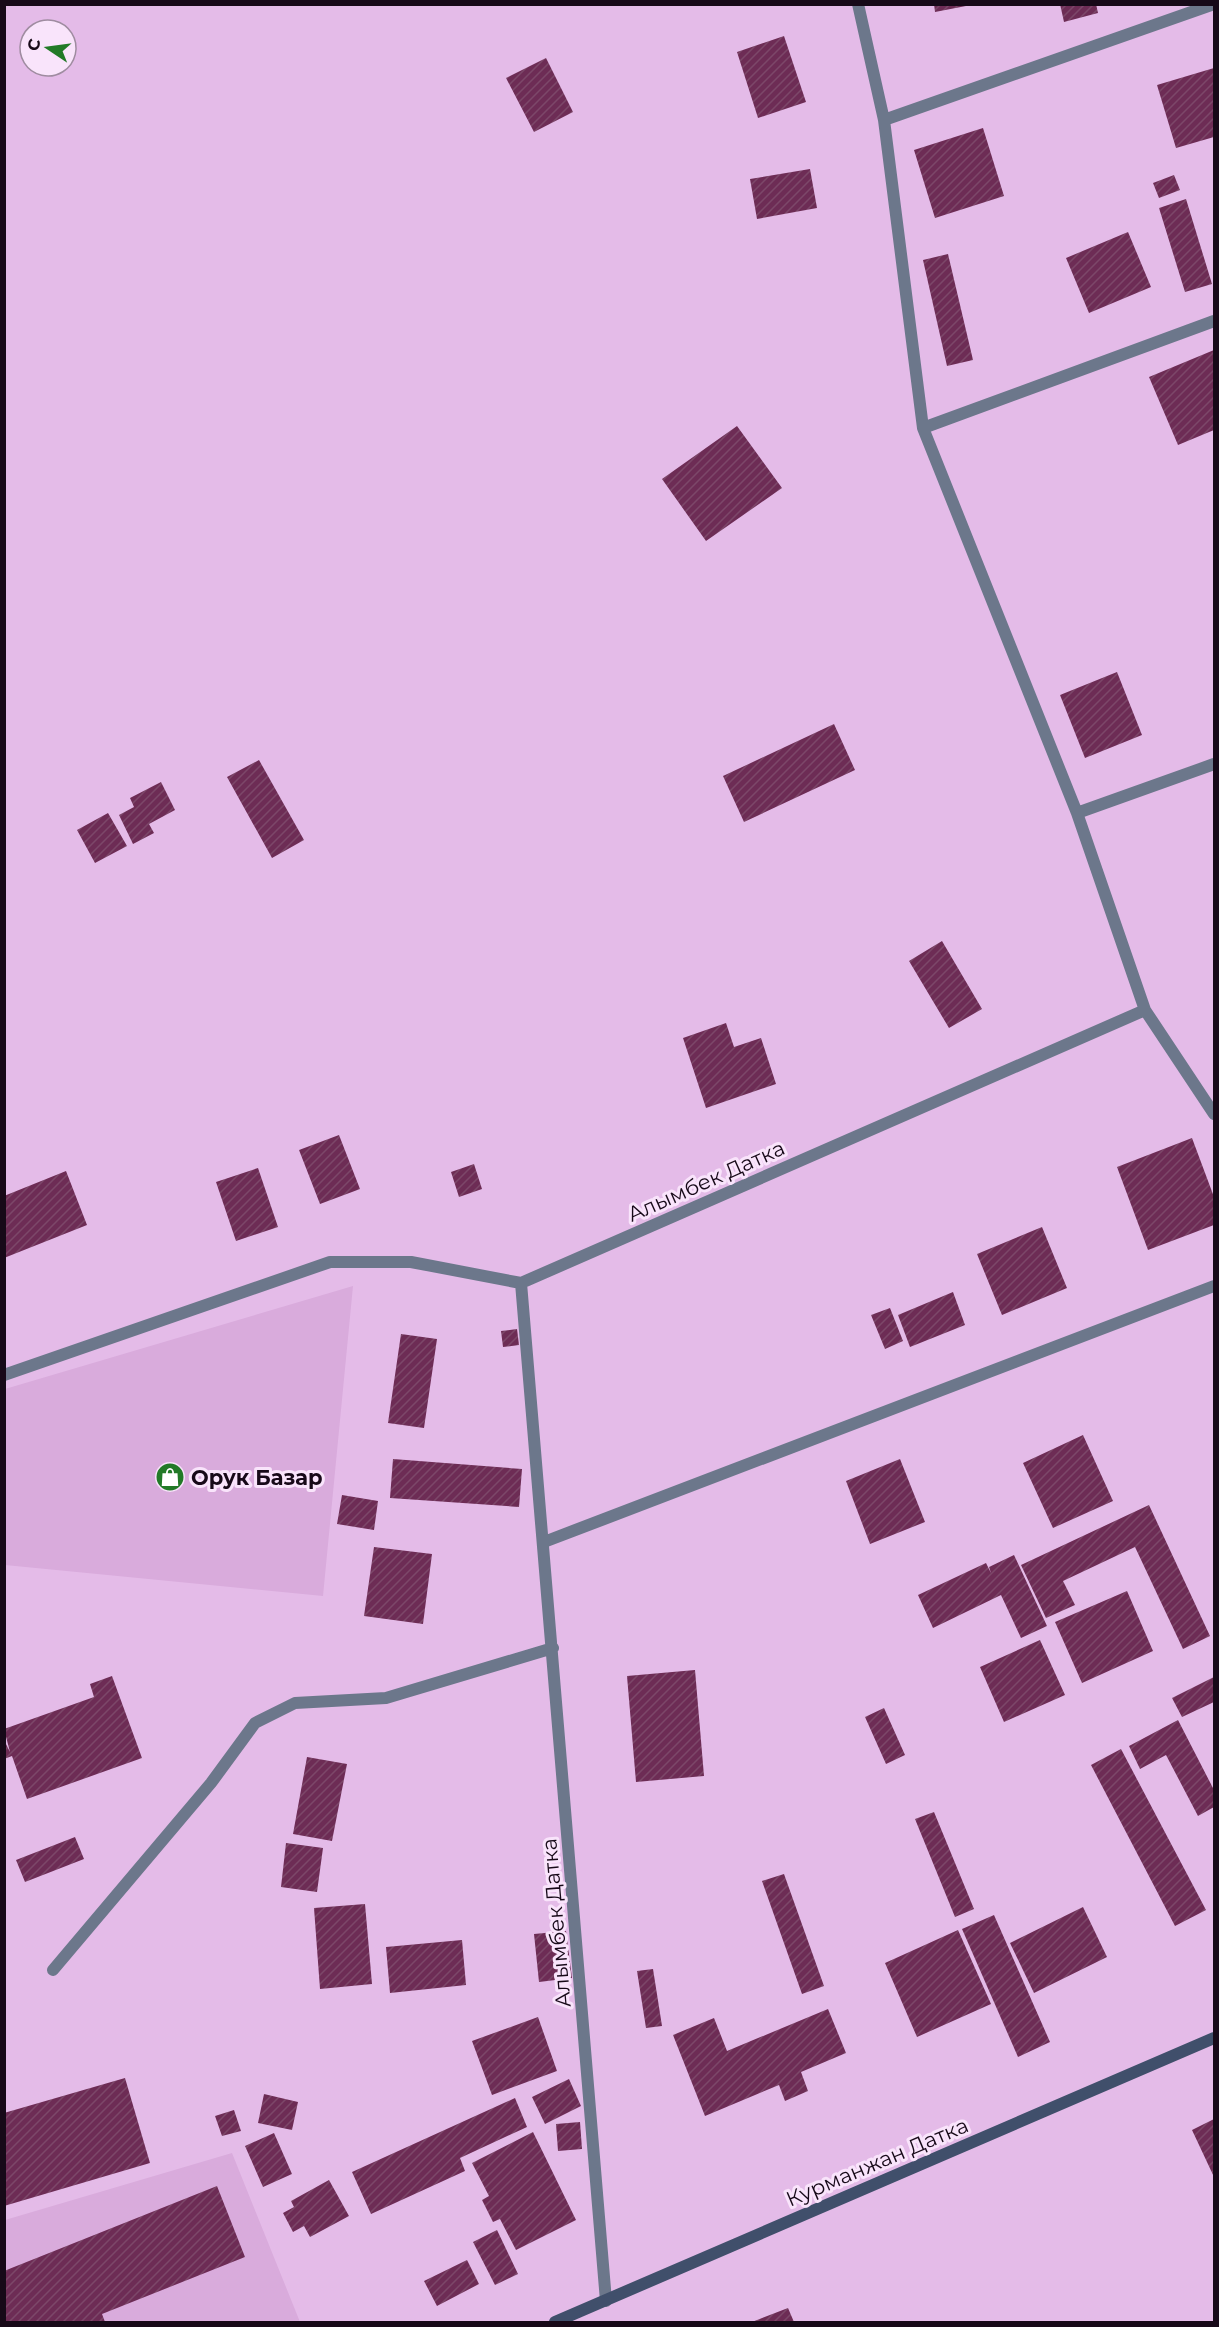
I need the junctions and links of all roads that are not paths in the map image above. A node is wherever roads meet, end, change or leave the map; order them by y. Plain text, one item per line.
1 (858, 4) edge
2 (1214, 4) edge
3 (884, 120) junction
4 (1215, 321) edge
5 (923, 428) junction
6 (1215, 764) edge
7 (1077, 813) junction
8 (1145, 1010) junction
9 (1215, 1114) edge
10 (521, 1282) junction
11 (1215, 1286) edge
12 (4, 1375) edge
13 (544, 1542) junction
14 (553, 1648) junction
15 (53, 1970) dead end
16 (1215, 2038) edge
17 (606, 2301) junction
18 (555, 2322) edge

1 - 3 street
2 - 3 street
3 - 5 street
4 - 5 street
5 - 7 street
6 - 7 street
7 - 8 street
8 - 9 street
8 - 10 street, Алымбек Датка
10 - 12 street
10 - 13 street, Алымбек Датка
11 - 13 street
13 - 14 street, Алымбек Датка
14 - 15 street
14 - 17 street, Алымбек Датка
16 - 17 street, Курманжан Датка
17 - 18 street, Курманжан Датка

